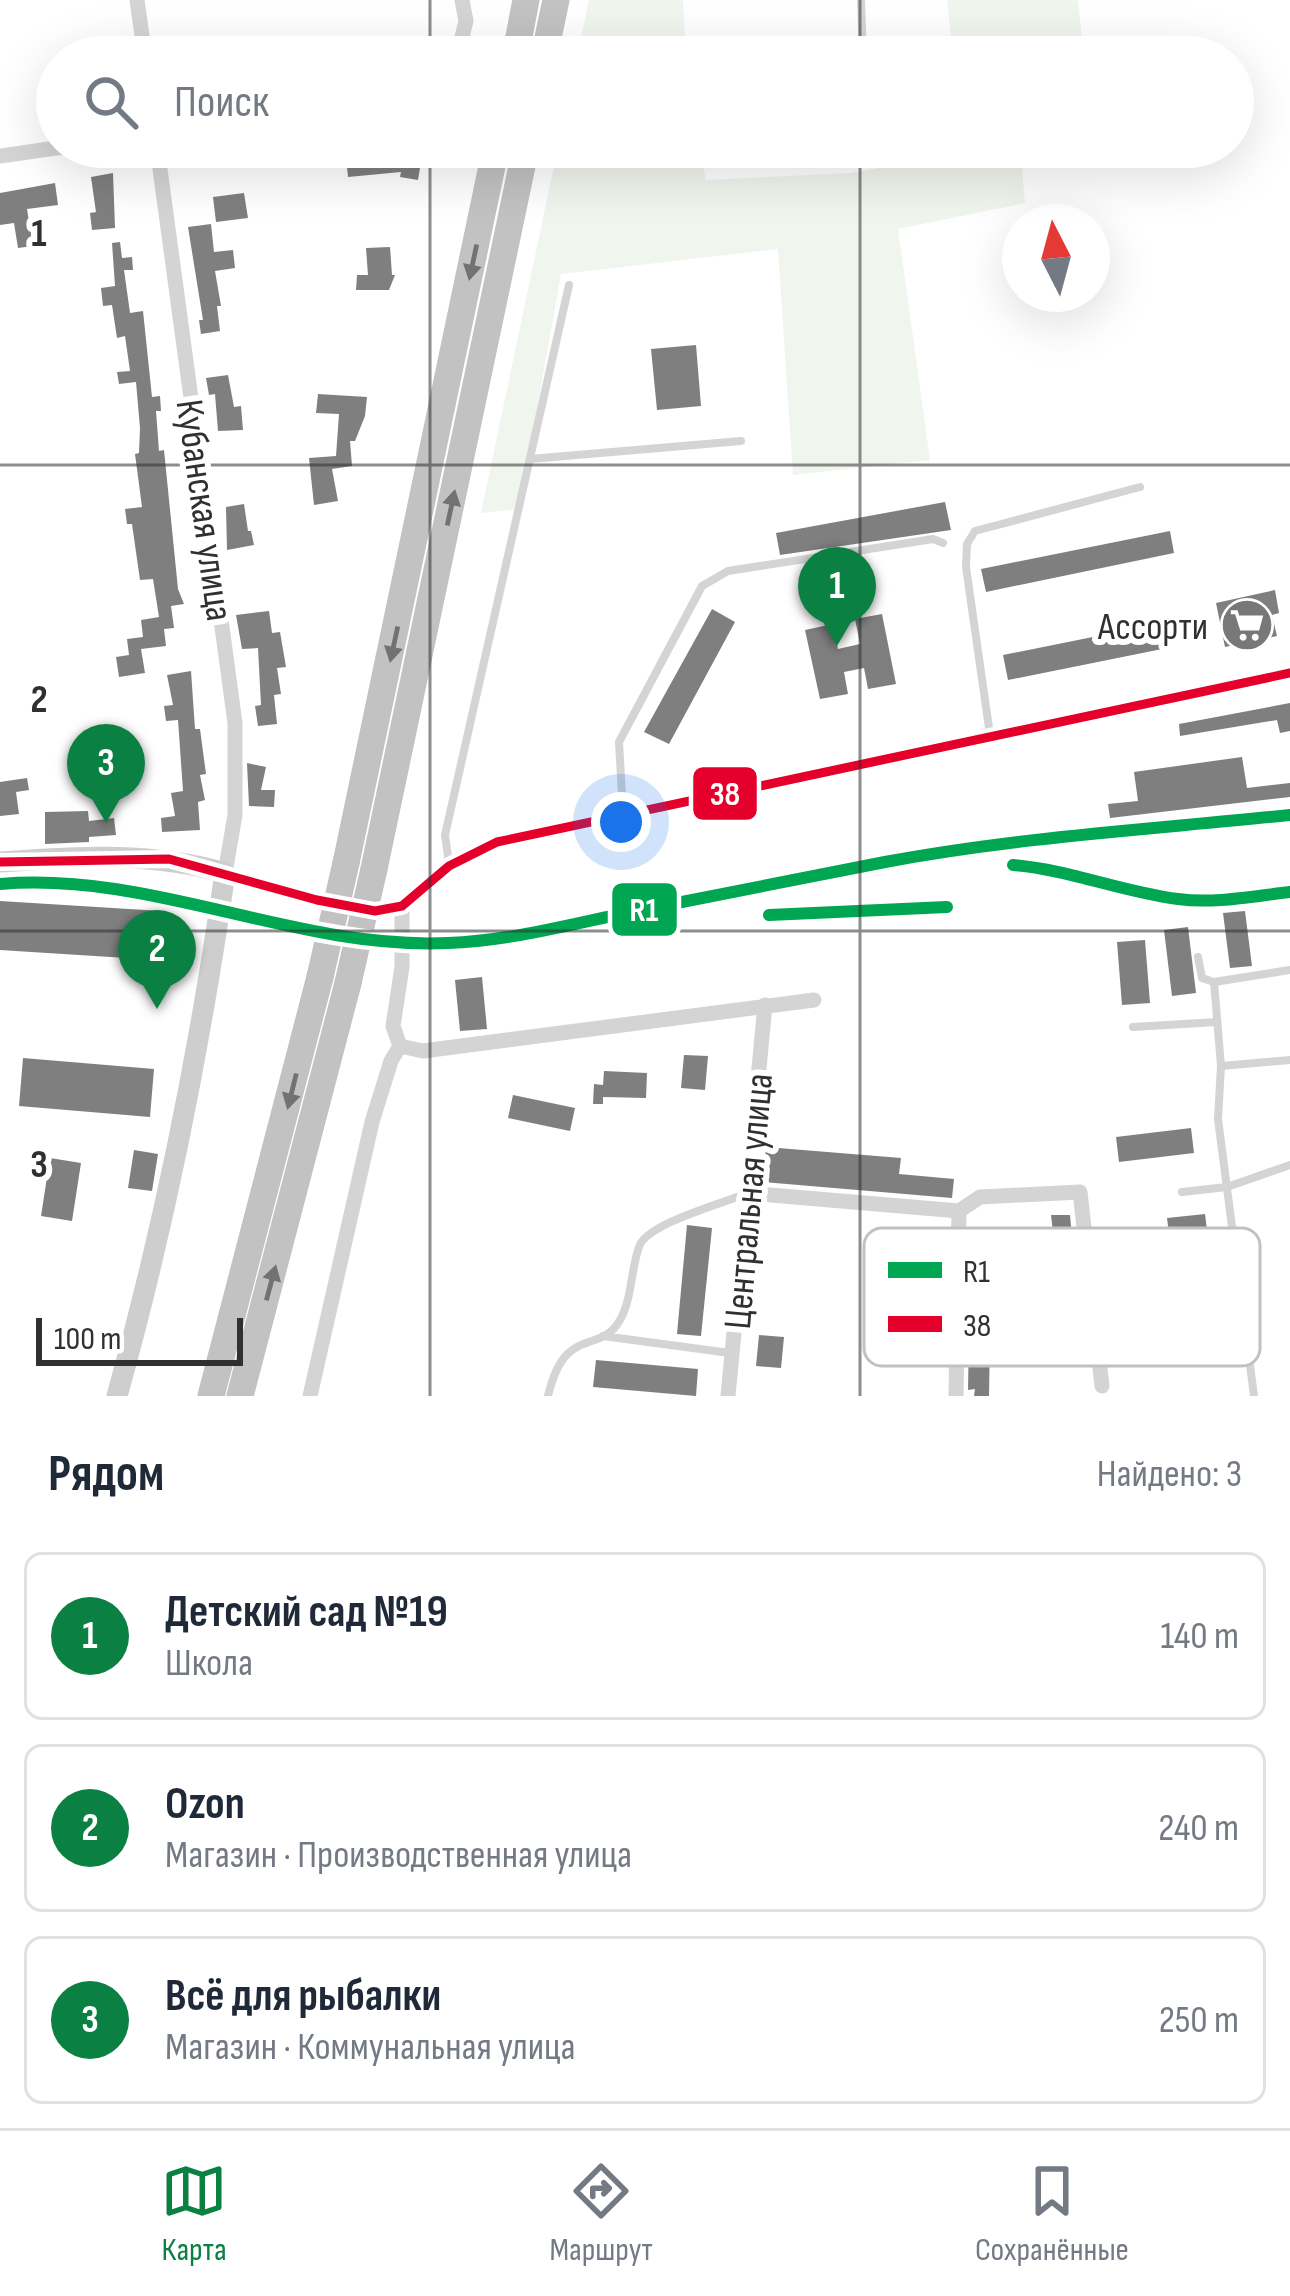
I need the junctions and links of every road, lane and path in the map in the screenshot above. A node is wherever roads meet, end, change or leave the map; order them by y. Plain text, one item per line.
1 (137, 0) edge
2 (462, 0) edge
3 (526, 0) edge
4 (561, 0) edge
5 (861, 0) edge
6 (142, 36) edge
7 (462, 36) edge
8 (518, 36) edge
9 (550, 36) edge
10 (862, 36) edge
11 (36, 151) edge
12 (0, 156) edge
13 (160, 168) edge
14 (492, 168) edge
15 (522, 168) edge
16 (569, 285) dead end
17 (741, 441) dead end
18 (530, 459) junction
19 (1139, 487) dead end
20 (944, 543) dead end
21 (1290, 673) edge
22 (990, 735) junction
23 (624, 818) junction
24 (0, 862) edge
25 (449, 866) junction
26 (224, 873) junction
27 (402, 906) junction
28 (1198, 957) dead end
29 (1290, 970) edge
30 (1214, 982) junction
31 (814, 1000) dead end
32 (765, 1005) junction
33 (1217, 1022) junction
34 (1133, 1027) dead end
35 (400, 1046) junction
36 (1290, 1060) edge
37 (1221, 1066) junction
38 (1290, 1165) edge
39 (1227, 1187) junction
40 (1182, 1192) dead end
41 (747, 1193) junction
42 (959, 1211) junction
43 (959, 1228) edge
44 (1084, 1228) edge
45 (1232, 1228) edge
46 (601, 1336) junction
47 (732, 1353) junction
48 (956, 1366) edge
49 (1100, 1366) edge
50 (1250, 1366) edge
51 (1102, 1386) dead end
52 (117, 1396) edge
53 (211, 1396) edge
54 (241, 1396) edge
55 (310, 1396) edge
56 (548, 1396) edge
57 (728, 1396) edge
58 (956, 1396) edge
59 (1254, 1396) edge

1 - 6 street
2 - 7 street
3 - 8 highway
4 - 9 highway
5 - 10 lane
11 - 12 street
13 - 26 street, Кубанская улица
14 -> 53 highway, bridge
54 -> 15 highway, bridge
16 - 18 lane
17 - 18 lane
18 - 25 lane
19 - 22 lane
20 - 23 lane
21 - 22 street
22 - 23 street
23 - 25 street
24 - 26 street
25 - 27 street
26 - 27 street
26 - 52 street
27 - 35 street
28 - 30 lane
29 - 30 lane
30 - 33 lane
31 - 32 street, Центральная улица
32 - 35 street, Центральная улица
32 - 41 street, Центральная улица
33 - 34 lane
33 - 37 lane
35 - 55 street
36 - 37 lane
37 - 39 lane
38 - 39 lane
39 - 40 lane
39 - 45 lane
41 - 42 street
41 - 46 lane
41 - 47 street, Центральная улица
42 - 43 street
42 - 44 street
46 - 47 lane
46 - 56 lane
47 - 57 street, Центральная улица
48 - 58 street
49 - 51 street
50 - 59 lane

